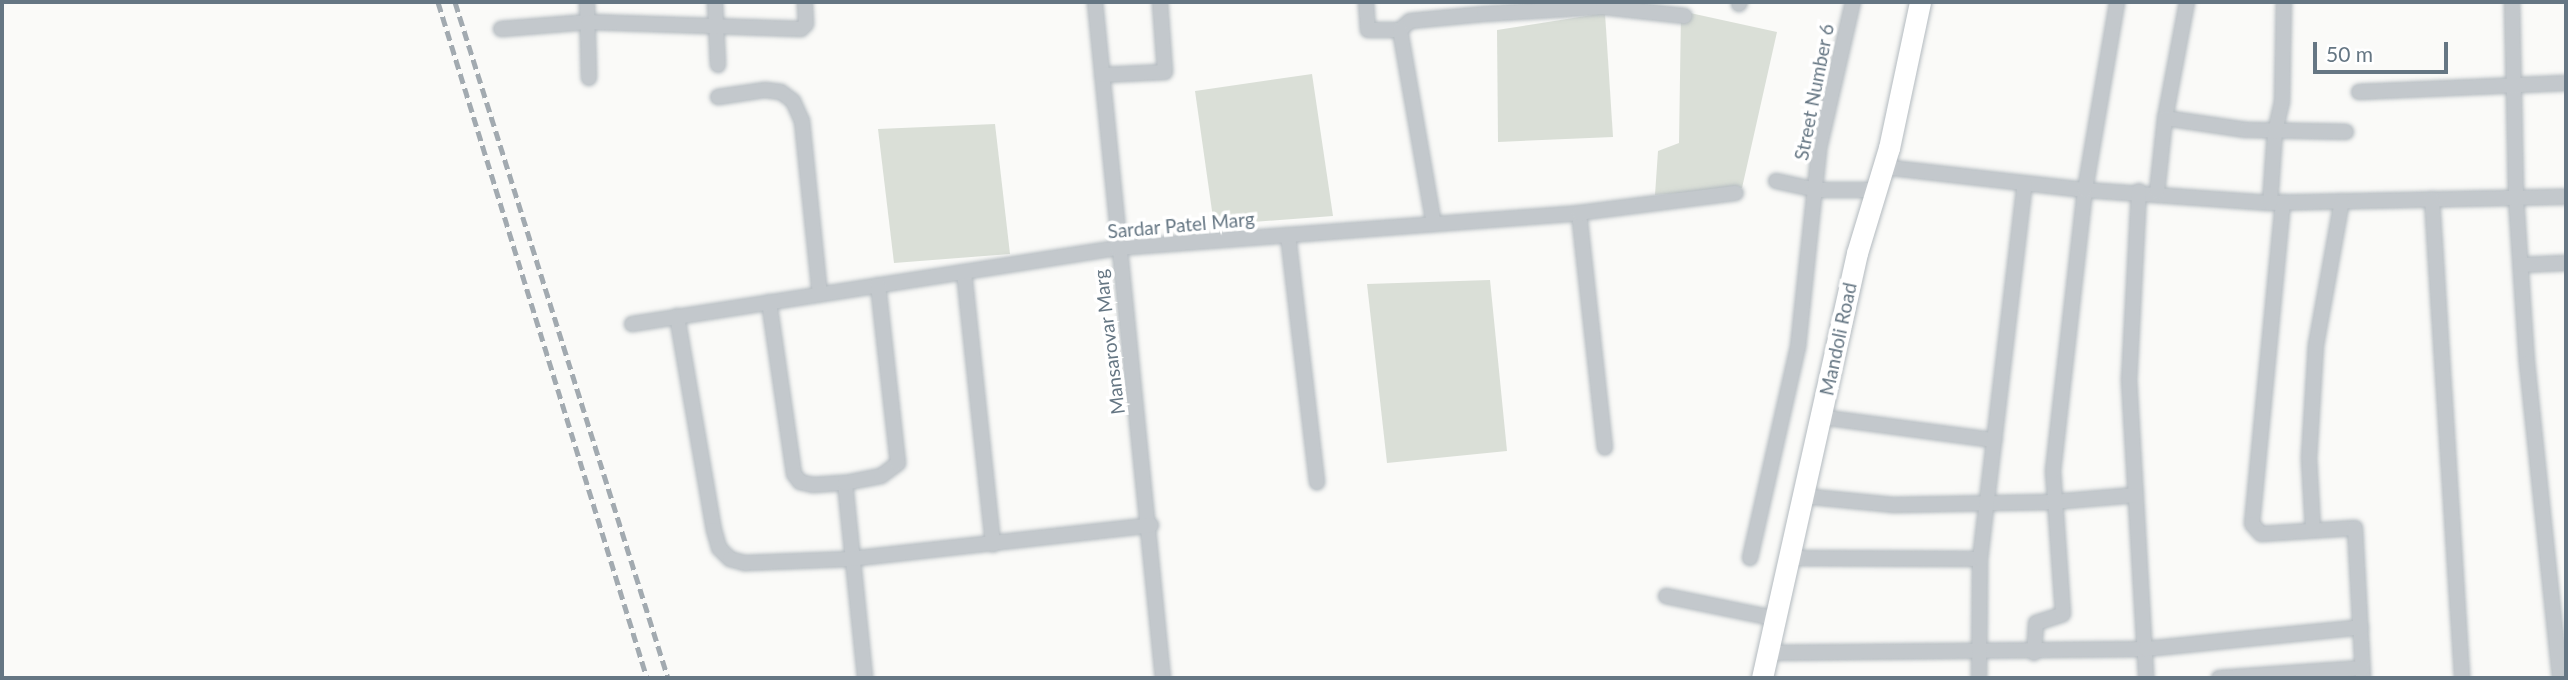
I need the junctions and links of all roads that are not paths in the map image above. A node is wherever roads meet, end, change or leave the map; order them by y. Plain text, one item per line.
1 (587, 2) edge
2 (715, 2) edge
3 (805, 2) edge
4 (1095, 2) edge
5 (1160, 2) edge
6 (1366, 2) edge
7 (1853, 2) edge
8 (1920, 2) edge
9 (2117, 2) edge
10 (2187, 2) edge
11 (2284, 2) edge
12 (2512, 2) edge
13 (1685, 16) dead end
14 (588, 22) junction
15 (501, 29) dead end
16 (716, 29) junction
17 (1400, 30) junction
18 (718, 65) dead end
19 (1102, 75) junction
20 (589, 78) dead end
21 (2566, 83) edge
22 (2513, 87) junction
23 (2359, 92) dead end
24 (718, 97) dead end
25 (2165, 118) junction
26 (2275, 132) junction
27 (2346, 132) dead end
28 (1883, 167) junction
29 (1776, 181) dead end
30 (2025, 184) junction
31 (1817, 190) junction
32 (1874, 190) junction
33 (2085, 190) junction
34 (2139, 191) junction
35 (2157, 192) junction
36 (1736, 193) dead end
37 (2566, 197) edge
38 (2516, 198) junction
39 (2432, 200) junction
40 (2342, 201) junction
41 (2276, 203) junction
42 (1579, 213) junction
43 (1434, 224) junction
44 (1288, 235) junction
45 (1117, 248) junction
46 (2566, 263) edge
47 (2521, 265) junction
48 (964, 272) junction
49 (878, 285) junction
50 (820, 294) junction
51 (769, 302) junction
52 (677, 316) junction
53 (632, 324) dead end
54 (1821, 417) junction
55 (1994, 440) junction
56 (1605, 448) dead end
57 (845, 482) junction
58 (1317, 482) dead end
59 (2136, 495) junction
60 (1802, 496) junction
61 (2053, 502) junction
62 (1986, 505) junction
63 (1151, 526) junction
64 (2313, 530) junction
65 (993, 544) junction
66 (1750, 558) dead end
67 (1786, 558) junction
68 (850, 559) junction
69 (1980, 559) junction
70 (1666, 596) dead end
71 (1773, 618) junction
72 (2361, 627) junction
73 (2146, 649) junction
74 (1766, 653) junction
75 (1978, 653) junction
76 (2034, 653) junction
77 (2363, 673) edge
78 (865, 678) edge
79 (1163, 678) edge
80 (1762, 678) edge
81 (1979, 678) edge
82 (2146, 678) edge
83 (2219, 678) edge
84 (2462, 678) edge
85 (2560, 678) edge

1 - 14 street
2 - 16 street
3 - 16 street
4 - 19 street, Mansarovar Marg
5 - 19 street
6 - 17 street
7 - 31 street, Street Number 6
8 - 28 street, Mandoli Road
9 - 33 street
10 - 25 street
11 - 26 street
12 - 22 street
13 - 17 street
14 - 15 street
14 - 16 street
14 - 20 street
16 - 18 street
17 - 43 street
19 - 45 street, Mansarovar Marg
21 - 22 street
22 - 23 street
22 - 38 street
24 - 50 street
25 - 26 street
25 - 35 street
26 - 27 street
26 - 41 street
28 - 30 street
28 - 32 street, Mandoli Road
29 - 31 street
30 - 33 street
30 - 55 street
31 - 32 street
31 - 66 street, Street Number 6
32 - 54 street, Mandoli Road
33 - 34 street
33 - 61 street
34 - 35 street
34 - 59 street
35 - 41 street
36 - 42 street, Sardar Patel Marg
37 - 38 street
38 - 39 street
38 - 47 street
39 - 40 street
39 - 84 street
40 - 41 street
40 - 64 street
41 - 64 street
42 - 43 street, Sardar Patel Marg
42 - 56 street
43 - 44 street, Sardar Patel Marg
44 - 45 street, Sardar Patel Marg
44 - 58 street
45 - 48 street, Sardar Patel Marg
45 - 63 street, Mansarovar Marg
46 - 47 street
47 - 85 street
48 - 49 street, Sardar Patel Marg
48 - 65 street
49 - 50 street, Sardar Patel Marg
49 - 57 street
50 - 51 street, Sardar Patel Marg
51 - 52 street, Sardar Patel Marg
51 - 57 street
52 - 53 street, Sardar Patel Marg
52 - 68 street
54 - 55 street
54 - 60 street, Mandoli Road
55 - 62 street
57 - 68 street
59 - 61 street
59 - 73 street
60 - 62 street
60 - 67 street, Mandoli Road
61 - 62 street
61 - 76 street
62 - 69 street
63 - 65 street
63 - 79 street, Mansarovar Marg
64 - 72 street
65 - 68 street
67 - 69 street
67 - 71 street, Mandoli Road
68 - 78 street
69 - 75 street
70 - 71 street
71 - 74 street, Mandoli Road
72 - 73 street
72 - 77 street
73 - 76 street
73 - 82 street
74 - 75 street
74 - 80 street, Mandoli Road
75 - 76 street
75 - 81 street
77 - 83 street

